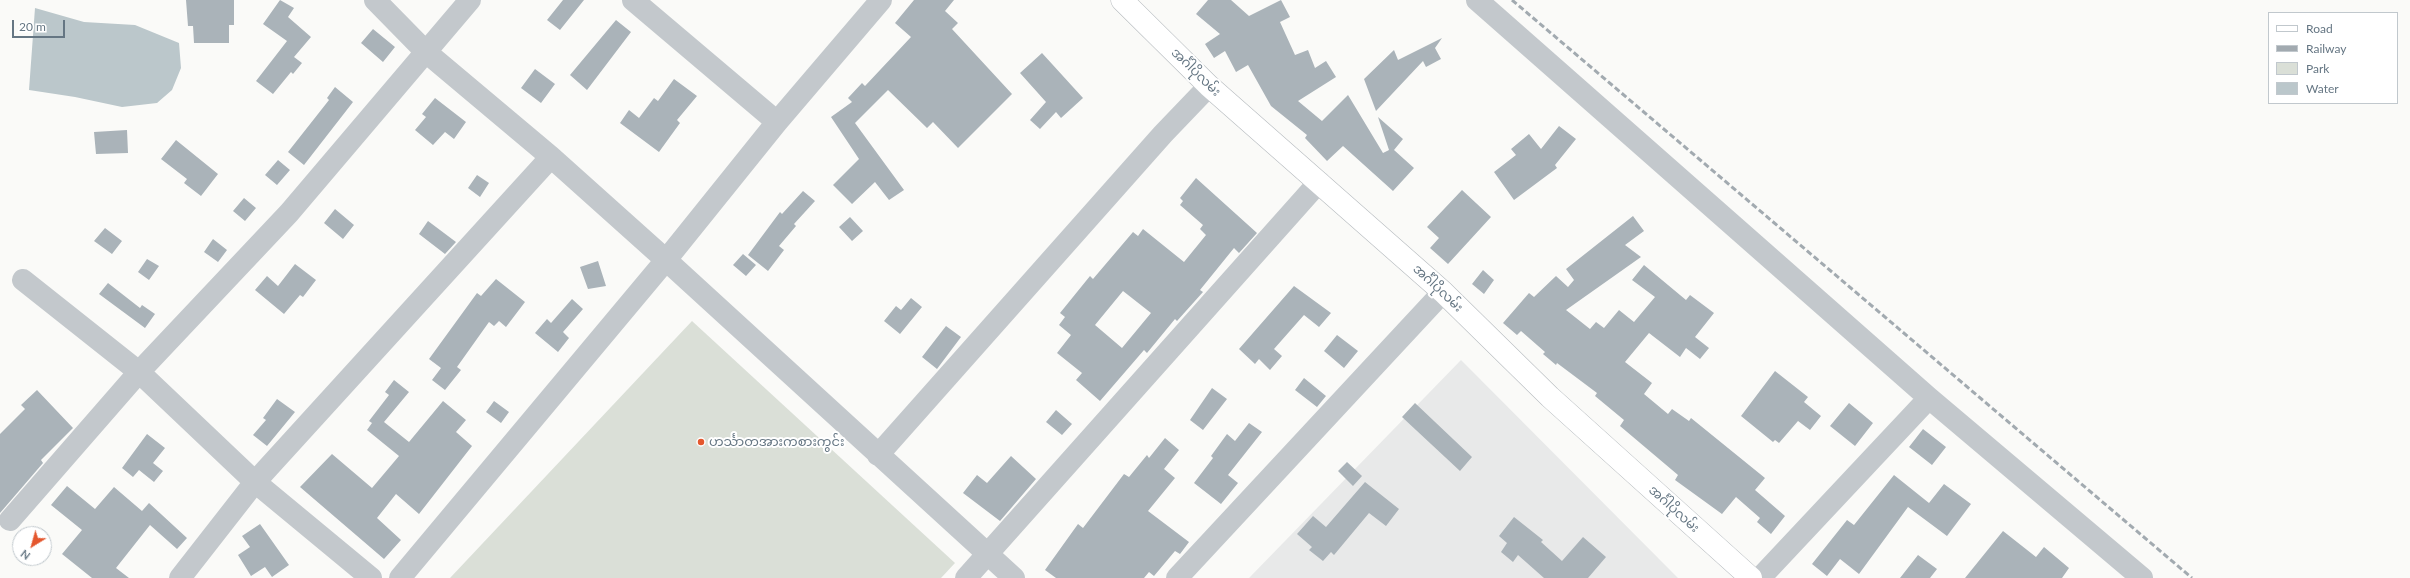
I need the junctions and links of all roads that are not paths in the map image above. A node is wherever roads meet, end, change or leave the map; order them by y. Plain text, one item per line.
1 (375, 0) edge
2 (470, 0) edge
3 (633, 0) edge
4 (881, 0) edge
5 (1122, 0) edge
6 (1477, 0) edge
7 (426, 52) junction
8 (1209, 86) junction
9 (777, 122) junction
10 (551, 157) junction
11 (1319, 182) junction
12 (666, 260) junction
13 (23, 280) dead end
14 (1443, 292) junction
15 (139, 372) junction
16 (1929, 398) junction
17 (878, 455) junction
18 (255, 482) junction
19 (10, 520) dead end
20 (987, 555) junction
21 (180, 578) edge
22 (371, 578) edge
23 (400, 578) edge
24 (966, 578) edge
25 (1014, 578) edge
26 (1177, 578) edge
27 (1751, 578) edge
28 (1760, 578) edge
29 (2142, 578) edge

1 - 7 street
2 - 7 street
3 - 9 street
4 - 9 street
5 - 8 main road, အင်္ဂါပိုလမ်း
6 - 16 street
7 - 10 street
7 - 15 street
8 - 11 main road, အင်္ဂါပိုလမ်း
8 - 17 street
9 - 12 street
10 - 12 street
10 - 18 street
11 - 14 main road, အင်္ဂါပိုလမ်း
11 - 20 street
12 - 17 street
12 - 23 street
13 - 15 street
14 - 26 street
14 - 27 main road, အင်္ဂါပိုလမ်း
15 - 18 street
15 - 19 street
16 - 28 street
16 - 29 street
17 - 20 street
18 - 21 street
18 - 22 street
20 - 24 street
20 - 25 street

